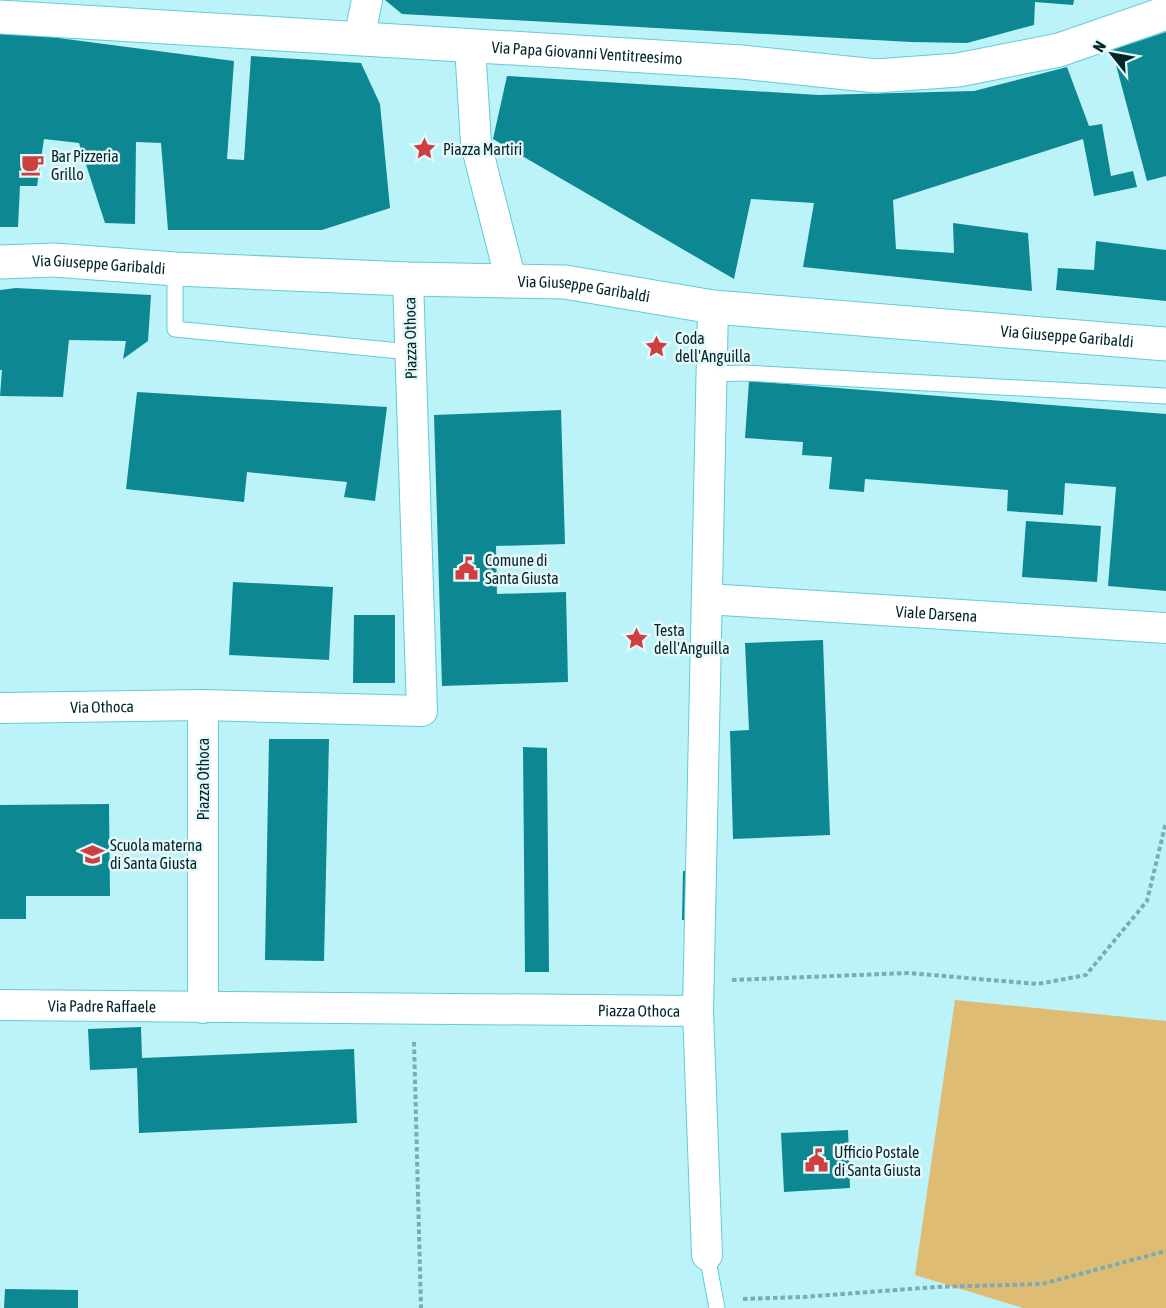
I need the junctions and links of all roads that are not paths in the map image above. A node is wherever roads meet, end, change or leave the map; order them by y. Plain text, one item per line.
1 (360, 1) edge
2 (1166, 13) edge
3 (0, 17) edge
4 (359, 39) junction
5 (470, 46) junction
6 (0, 262) edge
7 (175, 269) junction
8 (408, 279) junction
9 (511, 281) junction
10 (713, 307) junction
11 (1166, 344) edge
12 (410, 352) junction
13 (711, 374) junction
14 (1166, 396) edge
15 (707, 599) junction
16 (1166, 628) edge
17 (203, 705) junction
18 (0, 708) edge
19 (0, 1005) edge
20 (203, 1008) junction
21 (698, 1011) junction
22 (707, 1255) joint
23 (716, 1304) edge

1 - 4 street
2 - 5 main road, Via Papa Giovanni Ventitreesimo
3 - 4 main road, Via Papa Giovanni Ventitreesimo
4 - 5 main road, Via Papa Giovanni Ventitreesimo
5 - 9 street
6 - 7 main road, Via Giuseppe Garibaldi
7 - 8 main road, Via Giuseppe Garibaldi
7 - 12 lane
8 - 9 main road, Via Giuseppe Garibaldi
8 - 12 street, Piazza Othoca
9 - 10 main road, Via Giuseppe Garibaldi
10 - 11 main road, Via Giuseppe Garibaldi
10 - 13 street, Piazza Othoca
12 - 17 street, Piazza Othoca
13 - 14 lane
13 - 15 street, Piazza Othoca
15 - 16 street, Viale Darsena
15 - 21 street, Piazza Othoca
17 - 18 street, Via Othoca
17 - 20 street, Piazza Othoca
19 - 20 street, Via Padre Raffaele
20 - 21 street, Piazza Othoca
21 - 22 street, Piazza Othoca
22 - 23 lane

